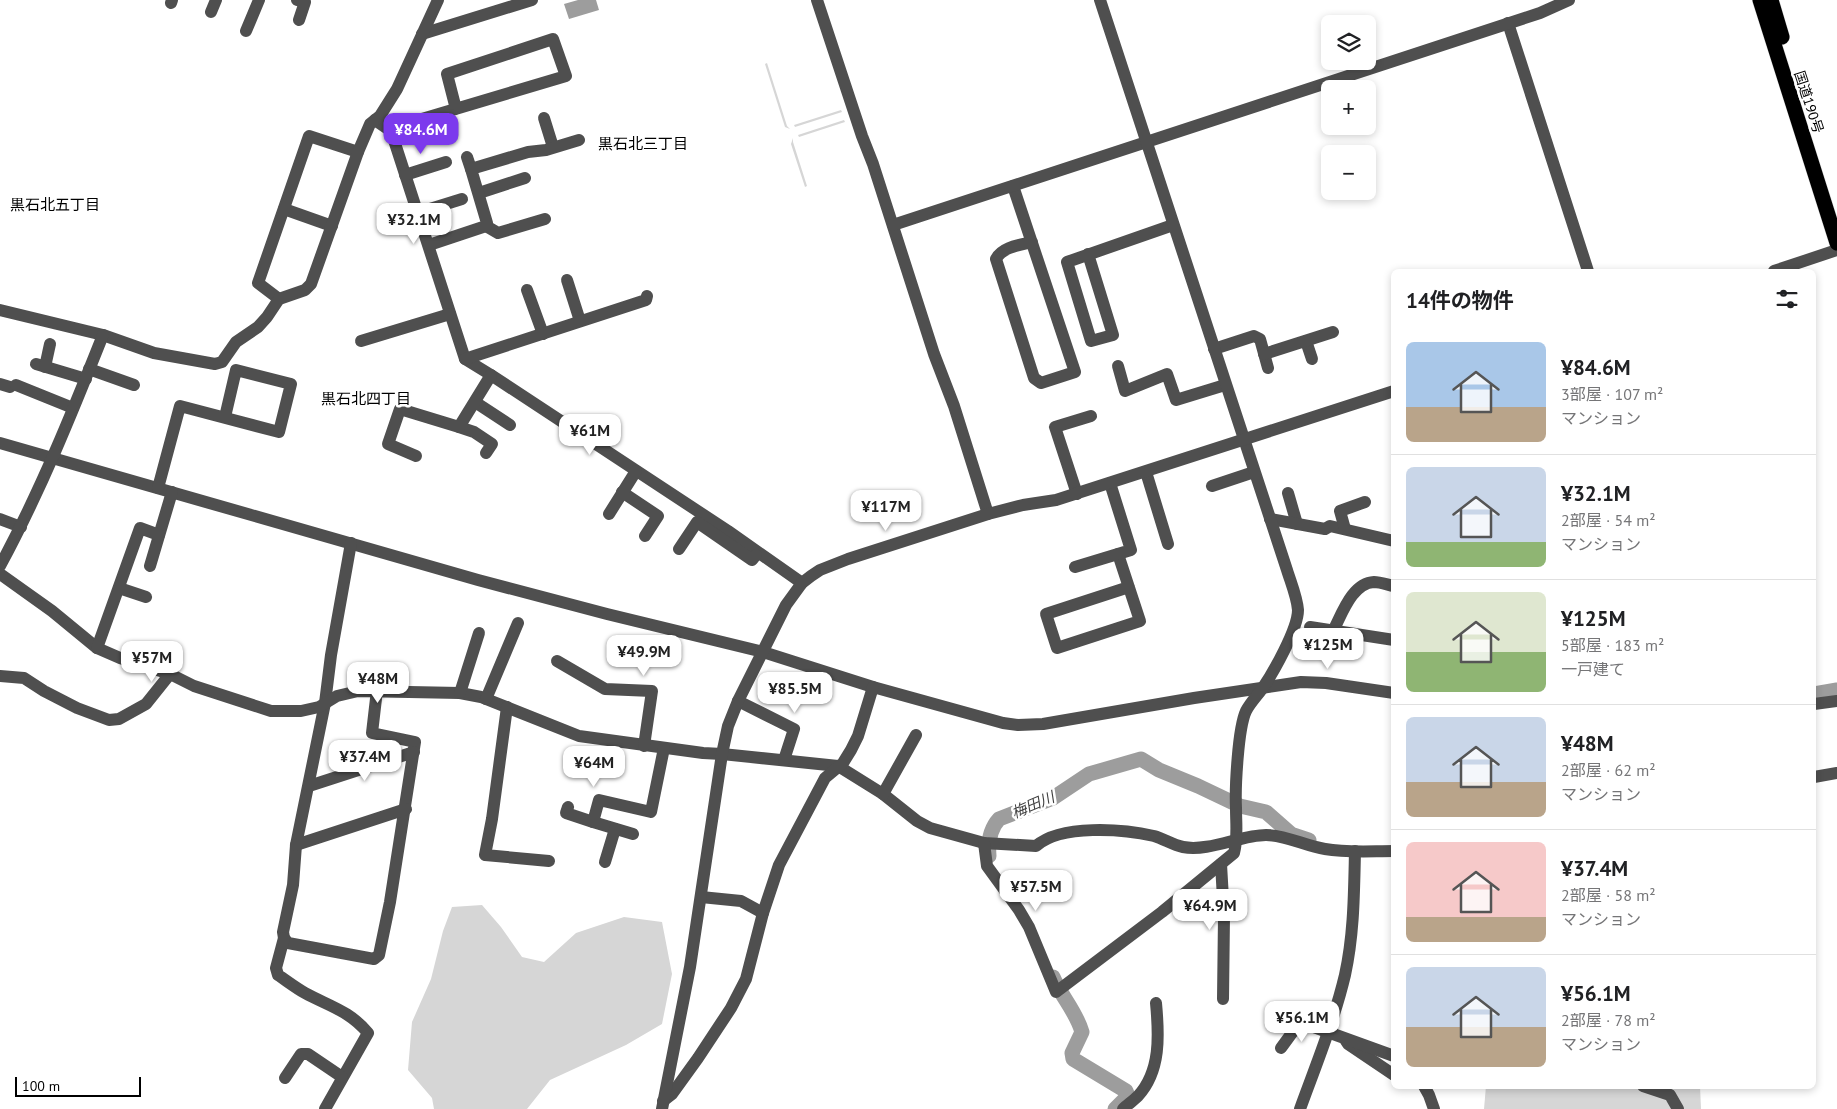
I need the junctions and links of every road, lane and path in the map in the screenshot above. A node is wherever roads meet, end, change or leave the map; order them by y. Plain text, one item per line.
1 (259, 0) edge
2 (297, 0) edge
3 (438, 0) edge
4 (532, 0) edge
5 (817, 0) edge
6 (1100, 0) edge
7 (1569, 0) edge
8 (1760, 0) edge
9 (1772, 0) edge
10 (299, 20) dead end
11 (1508, 23) junction
12 (246, 31) dead end
13 (422, 34) junction
14 (456, 108) junction
15 (544, 118) dead end
16 (375, 120) junction
17 (391, 131) junction
18 (579, 140) dead end
19 (1146, 141) junction
20 (553, 147) junction
21 (358, 152) junction
22 (446, 162) dead end
23 (404, 175) junction
24 (525, 178) dead end
25 (1014, 186) junction
26 (479, 193) junction
27 (462, 199) dead end
28 (284, 209) junction
29 (417, 213) junction
30 (1837, 218) edge
31 (545, 219) dead end
32 (893, 225) junction
33 (1173, 225) junction
34 (332, 226) junction
35 (486, 226) junction
36 (1032, 242) junction
37 (1837, 243) edge
38 (429, 245) junction
39 (1837, 250) edge
40 (1088, 254) junction
41 (1587, 269) edge
42 (1780, 269) edge
43 (567, 280) dead end
44 (527, 290) dead end
45 (647, 296) dead end
46 (279, 299) junction
47 (0, 310) edge
48 (450, 314) junction
49 (580, 321) junction
50 (1333, 332) dead end
51 (542, 334) junction
52 (103, 335) junction
53 (361, 341) dead end
54 (1306, 341) junction
55 (50, 344) dead end
56 (1214, 349) junction
57 (1264, 354) junction
58 (1312, 359) dead end
59 (465, 360) junction
60 (1118, 366) dead end
61 (1268, 368) dead end
62 (88, 374) junction
63 (491, 375) junction
64 (134, 385) dead end
65 (1225, 385) junction
66 (8, 386) edge
67 (1391, 392) edge
68 (475, 402) junction
69 (73, 408) junction
70 (1091, 416) dead end
71 (225, 418) junction
72 (510, 424) dead end
73 (460, 427) junction
74 (1243, 440) junction
75 (0, 443) edge
76 (486, 453) dead end
77 (416, 456) dead end
78 (52, 458) junction
79 (636, 471) junction
80 (1146, 472) junction
81 (1254, 472) junction
82 (1110, 483) junction
83 (1212, 486) dead end
84 (158, 488) junction
85 (172, 492) junction
86 (622, 492) junction
87 (1288, 493) dead end
88 (1077, 494) junction
89 (1365, 502) dead end
90 (609, 514) dead end
91 (988, 514) junction
92 (0, 519) edge
93 (1270, 519) junction
94 (1297, 524) junction
95 (21, 527) junction
96 (1345, 529) junction
97 (159, 535) junction
98 (645, 536) dead end
99 (1391, 540) edge
100 (351, 543) junction
101 (1168, 544) dead end
102 (679, 548) dead end
103 (757, 553) junction
104 (1118, 554) junction
105 (0, 566) edge
106 (150, 566) dead end
107 (1075, 568) dead end
108 (0, 574) edge
109 (802, 583) junction
110 (1391, 585) edge
111 (1129, 587) junction
112 (119, 588) junction
113 (146, 597) dead end
114 (518, 623) dead end
115 (1310, 627) dead end
116 (1334, 631) junction
117 (478, 633) dead end
118 (1391, 640) edge
119 (97, 648) junction
120 (763, 652) junction
121 (557, 661) dead end
122 (170, 674) junction
123 (0, 676) edge
124 (873, 687) junction
125 (1263, 689) junction
126 (377, 690) junction
127 (460, 693) junction
128 (1391, 693) edge
129 (486, 699) junction
130 (738, 701) junction
131 (1837, 701) edge
132 (326, 703) junction
133 (1816, 704) edge
134 (507, 707) junction
135 (916, 735) dead end
136 (644, 746) junction
137 (664, 748) junction
138 (414, 752) junction
139 (722, 754) junction
140 (784, 760) junction
141 (838, 766) junction
142 (1837, 772) edge
143 (1816, 777) edge
144 (308, 786) junction
145 (883, 794) junction
146 (568, 807) dead end
147 (406, 809) junction
148 (593, 822) junction
149 (615, 828) junction
150 (634, 834) dead end
151 (1238, 840) junction
152 (988, 843) junction
153 (296, 845) junction
154 (1355, 851) junction
155 (1391, 851) edge
156 (549, 861) dead end
157 (605, 862) dead end
158 (1221, 864) junction
159 (701, 898) junction
160 (763, 914) junction
161 (284, 938) junction
162 (1223, 999) dead end
163 (1156, 1003) dead end
164 (1328, 1033) junction
165 (1344, 1037) junction
166 (1282, 1048) dead end
167 (1391, 1055) edge
168 (1391, 1073) edge
169 (342, 1077) junction
170 (285, 1078) dead end
171 (1426, 1089) edge
172 (1653, 1089) edge
173 (663, 1105) edge
174 (325, 1109) edge
175 (1122, 1109) edge
176 (1300, 1109) edge
177 (1434, 1109) edge
178 (1678, 1109) edge

1 - 12 street
2 - 10 street
3 - 13 street
4 - 13 street
5 - 32 street
6 - 19 street
7 - 11 street
8 - 37 highway, 国道190号
9 - 30 highway, 国道190号
11 - 19 street
11 - 41 street
13 - 16 street
14 - 14 street
14 - 17 street
15 - 20 street
16 - 17 street
16 - 21 street
17 - 23 street
18 - 20 street
19 - 25 street
19 - 33 street
20 - 26 street
21 - 28 street
21 - 34 street
22 - 23 street
23 - 29 street
24 - 26 street
25 - 32 street
25 - 36 street
26 - 35 street
27 - 29 street
28 - 34 street
28 - 46 street
29 - 38 street
31 - 35 street
32 - 91 street
33 - 40 street
33 - 56 street
34 - 46 street
35 - 38 street
36 - 36 street
38 - 48 street
39 - 42 street
40 - 40 street
43 - 49 street
44 - 51 street
45 - 49 street
46 - 52 street
47 - 52 street
48 - 53 street
48 - 59 street
49 - 51 street
50 - 54 street
51 - 59 street
52 - 62 street
54 - 57 street
54 - 58 street
55 - 62 street
56 - 57 street
56 - 65 street
57 - 61 street
59 - 63 street
60 - 65 street
62 - 64 street
62 - 69 street
63 - 68 street
63 - 79 street
65 - 74 street
66 - 69 street
67 - 74 street
68 - 72 street
68 - 73 street
69 - 78 street
70 - 88 street
71 - 71 street
71 - 84 street
73 - 76 street
73 - 77 street
74 - 80 street
74 - 81 street
75 - 78 street
78 - 84 street
78 - 95 street
79 - 86 street
79 - 103 street
80 - 82 street
80 - 101 street
81 - 83 street
81 - 93 street
82 - 88 street
82 - 104 street
84 - 85 street
85 - 97 street
85 - 100 street
86 - 90 street
86 - 98 street
87 - 94 street
88 - 91 street
89 - 96 street
91 - 109 street
92 - 95 street
93 - 94 street
93 - 125 street
94 - 96 street
95 - 105 street
96 - 99 street
97 - 106 street
97 - 112 street
100 - 120 street
100 - 132 street
102 - 103 street
103 - 109 street
104 - 107 street
104 - 111 street
108 - 119 street
109 - 120 street
110 - 116 street
111 - 111 street
112 - 113 street
112 - 119 street
114 - 129 street
115 - 116 street
116 - 118 street
117 - 127 street
119 - 122 street
120 - 124 street
120 - 130 street
121 - 136 street
122 - 123 street
122 - 132 street
124 - 125 street
124 - 141 street
125 - 128 street
125 - 151 street
126 - 127 street
126 - 132 street
126 - 138 street
127 - 129 street
129 - 134 street
130 - 139 street
130 - 140 street
131 - 133 street
132 - 144 street
134 - 136 street
134 - 156 street
135 - 145 street
136 - 137 street
137 - 139 street
137 - 148 street
138 - 144 street
138 - 147 street
139 - 140 street
139 - 159 street
140 - 141 street
141 - 145 street
141 - 160 street
142 - 143 street
144 - 153 street
145 - 152 street
146 - 148 street
147 - 153 street
147 - 161 street
148 - 149 street
149 - 150 street
149 - 157 street
151 - 152 street
151 - 154 street
151 - 158 street
152 - 158 street
153 - 161 street
154 - 155 street
154 - 164 street
158 - 162 street
159 - 160 street
159 - 173 street
160 - 173 street
161 - 169 street
163 - 175 street
164 - 165 street
164 - 166 street
164 - 176 street
165 - 167 street
165 - 168 street
169 - 170 street
169 - 174 street
171 - 177 street
172 - 178 street

